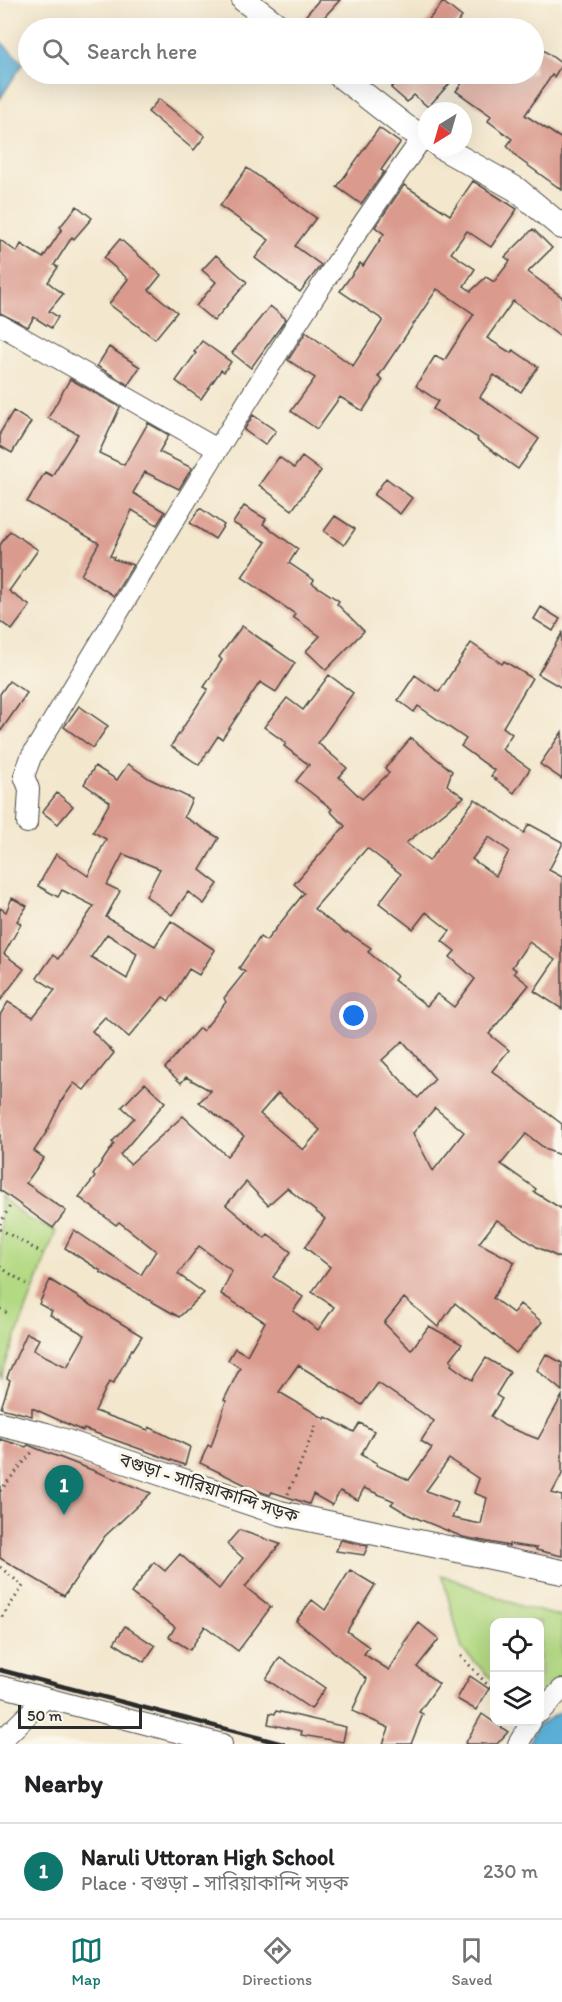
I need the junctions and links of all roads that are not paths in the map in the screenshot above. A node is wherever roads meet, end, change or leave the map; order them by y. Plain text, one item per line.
1 (244, 0) edge
2 (268, 18) edge
3 (351, 84) edge
4 (418, 134) edge
5 (418, 155) edge
6 (457, 156) edge
7 (562, 227) edge
8 (0, 325) edge
9 (217, 449) junction
10 (27, 823) dead end
11 (0, 1424) edge
12 (562, 1572) edge
13 (0, 1686) edge
14 (562, 1689) edge
15 (45, 1698) junction
16 (544, 1708) edge
17 (529, 1726) edge
18 (0, 1742) edge
19 (222, 1744) edge
20 (518, 1744) edge

1 - 2 main road
3 - 4 main road
5 - 9 street
6 - 7 main road
8 - 9 street
9 - 10 street
11 - 12 main road, বগুড়া - সারিয়াকান্দি সড়ক
13 - 15 street
14 - 16 street
15 - 18 street
15 - 19 street
17 - 20 street

